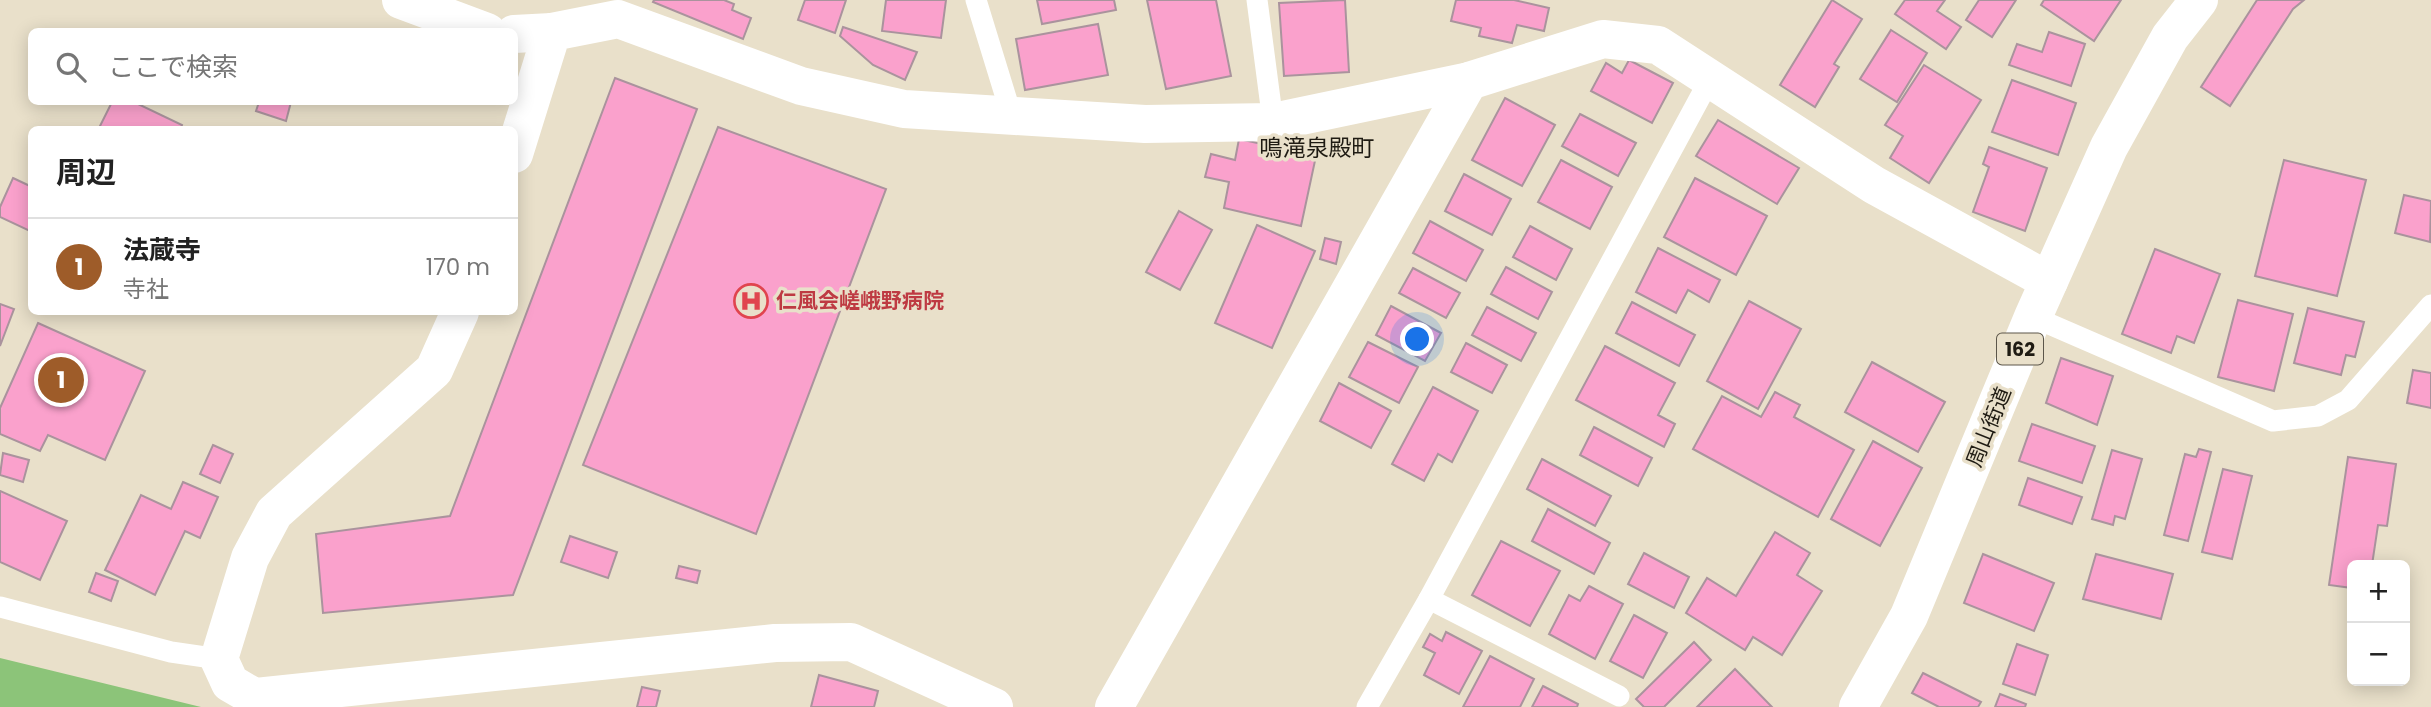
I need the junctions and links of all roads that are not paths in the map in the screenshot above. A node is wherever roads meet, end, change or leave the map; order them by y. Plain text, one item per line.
1 (401, 0) edge
2 (976, 0) edge
3 (1257, 0) edge
4 (2199, 0) edge
5 (476, 28) edge
6 (552, 32) junction
7 (518, 34) edge
8 (1710, 79) junction
9 (1469, 81) junction
10 (1011, 114) junction
11 (1273, 122) junction
12 (518, 141) edge
13 (2049, 281) junction
14 (2431, 305) edge
15 (459, 315) edge
16 (2033, 317) junction
17 (1429, 599) junction
18 (0, 607) edge
19 (219, 659) junction
20 (459, 691) edge
21 (1619, 696) dead end
22 (993, 707) edge
23 (1114, 707) edge
24 (1367, 707) edge
25 (1858, 707) edge

1 - 5 main road
2 - 10 lane
3 - 11 lane
4 - 13 main road, 周山街道 / 162
6 - 7 main road
6 - 10 main road
6 - 12 main road
8 - 9 main road
8 - 13 main road
8 - 17 lane
9 - 11 main road
9 - 23 main road
10 - 11 main road
13 - 16 main road, 周山街道 / 162
14 - 16 lane
15 - 19 main road
16 - 25 main road, 周山街道 / 162
17 - 21 lane
17 - 24 lane
18 - 19 lane
19 - 20 main road
20 - 22 main road

